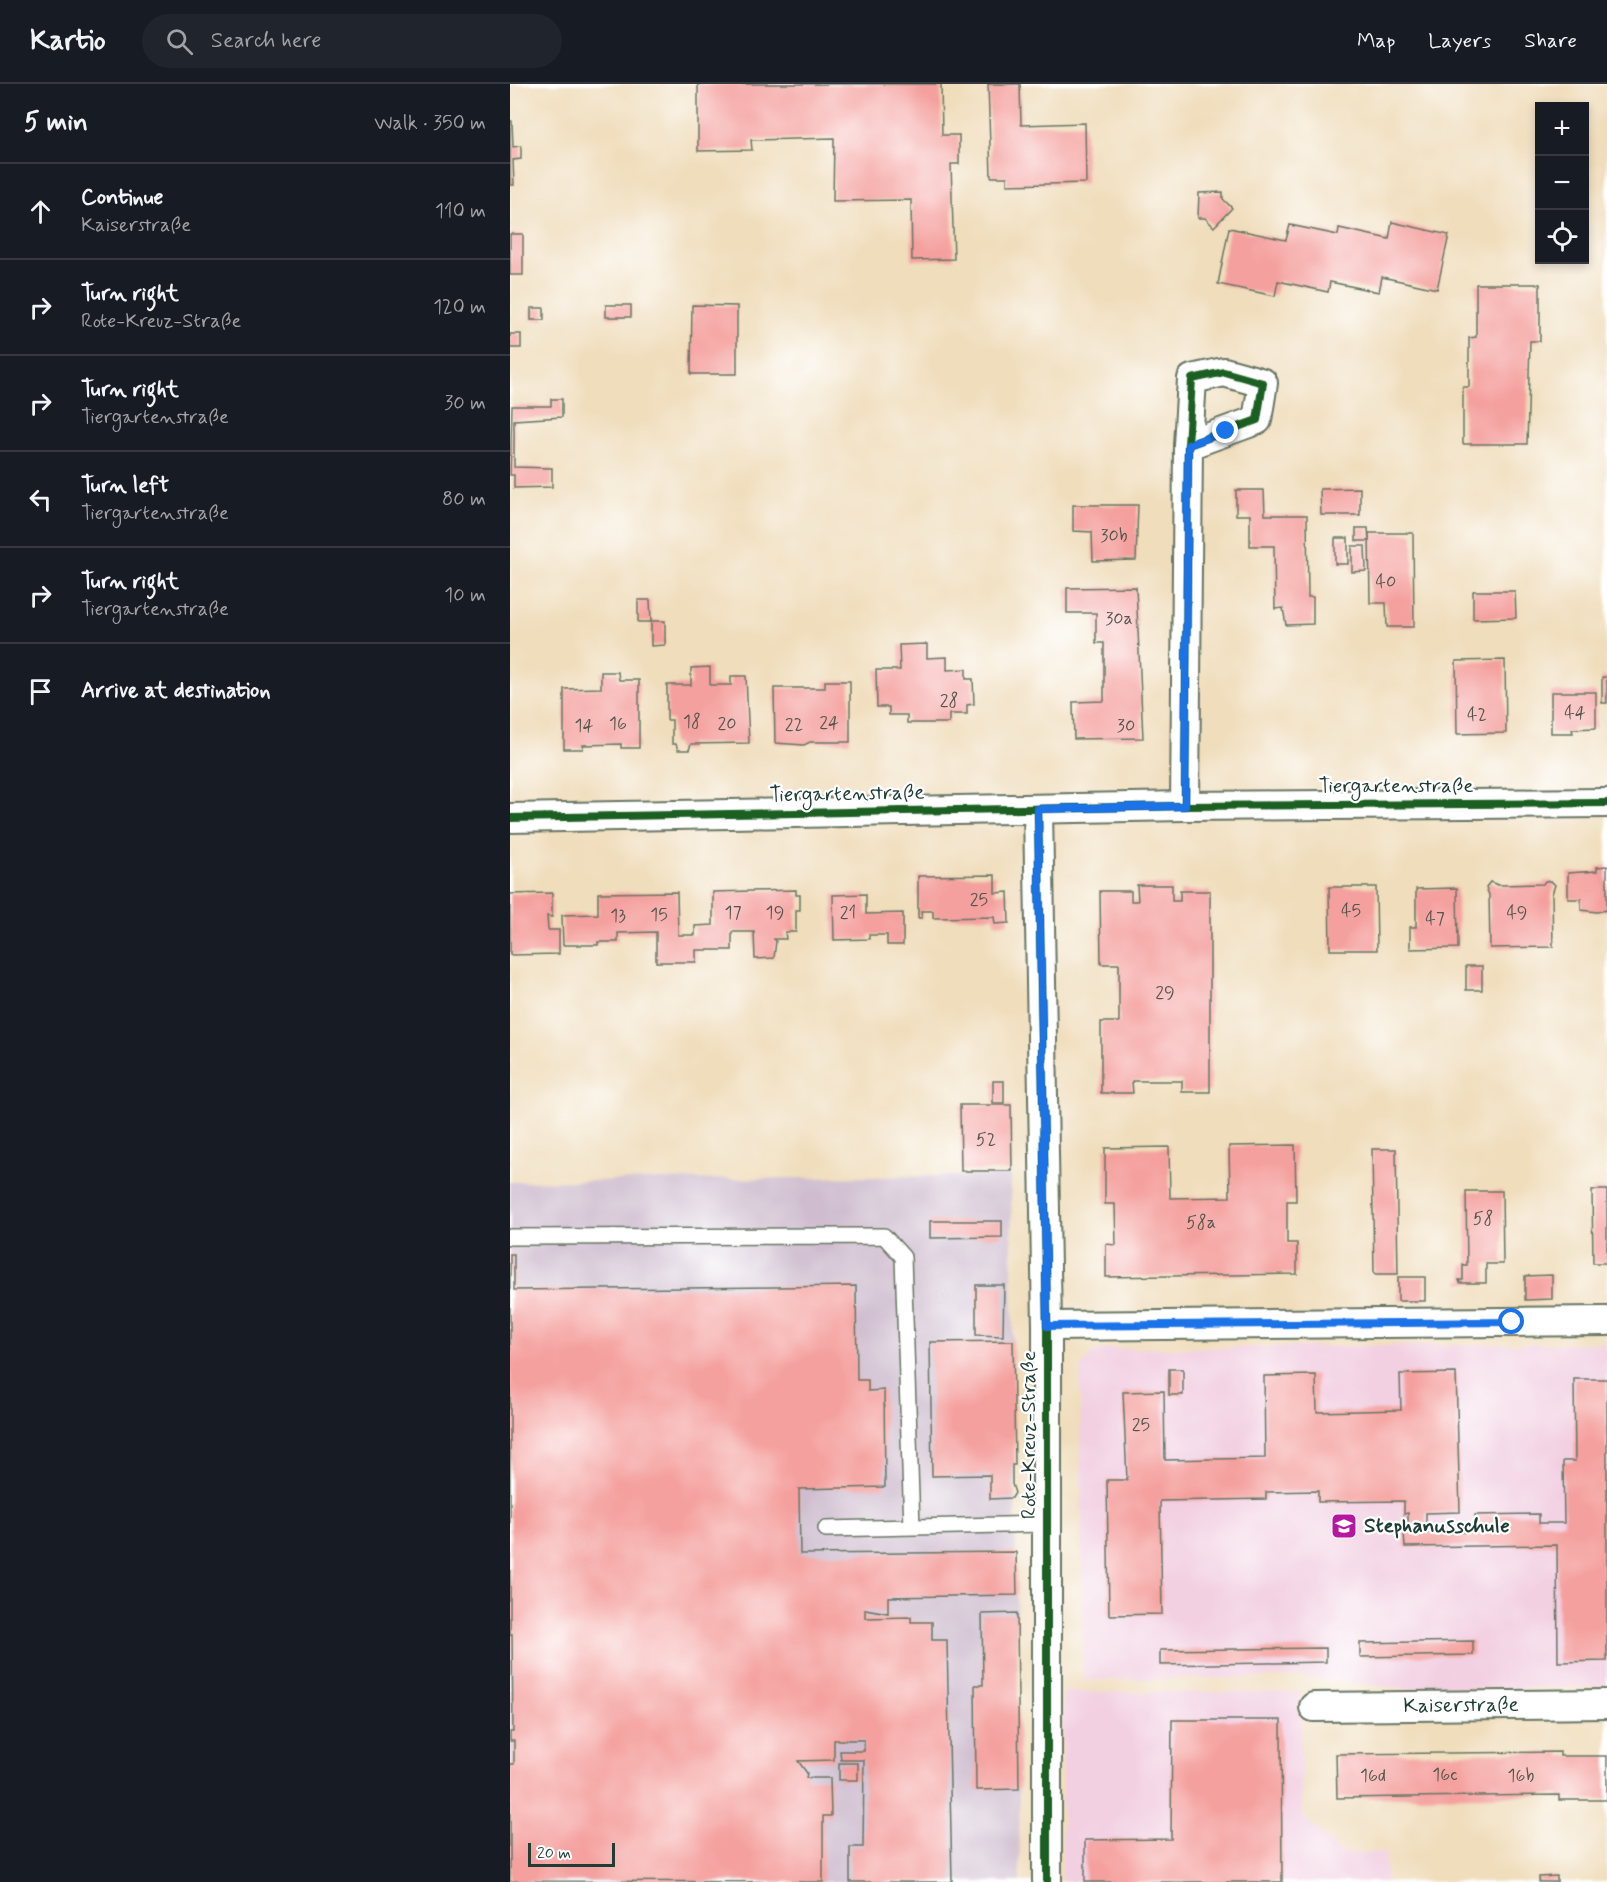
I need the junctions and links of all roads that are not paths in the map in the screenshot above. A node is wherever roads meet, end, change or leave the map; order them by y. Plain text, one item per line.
1 (1188, 445) dead end
2 (1607, 802) edge
3 (1185, 806) junction
4 (1038, 809) junction
5 (510, 818) edge
6 (510, 1236) edge
7 (1607, 1321) edge
8 (1047, 1326) junction
9 (1047, 1524) junction
10 (912, 1527) junction
11 (826, 1529) dead end
12 (1607, 1704) edge
13 (1314, 1707) dead end
14 (1047, 1882) edge

1 - 3 street
2 - 3 street, Tiergartenstraße
3 - 4 street, Tiergartenstraße
4 - 5 street, Tiergartenstraße
4 - 8 street, Rote-Kreuz-Straße
6 - 10 lane
7 - 8 street
8 - 9 street, Rote-Kreuz-Straße
9 - 10 lane
9 - 14 street, Rote-Kreuz-Straße
10 - 11 lane
12 - 13 street, Kaiserstraße

